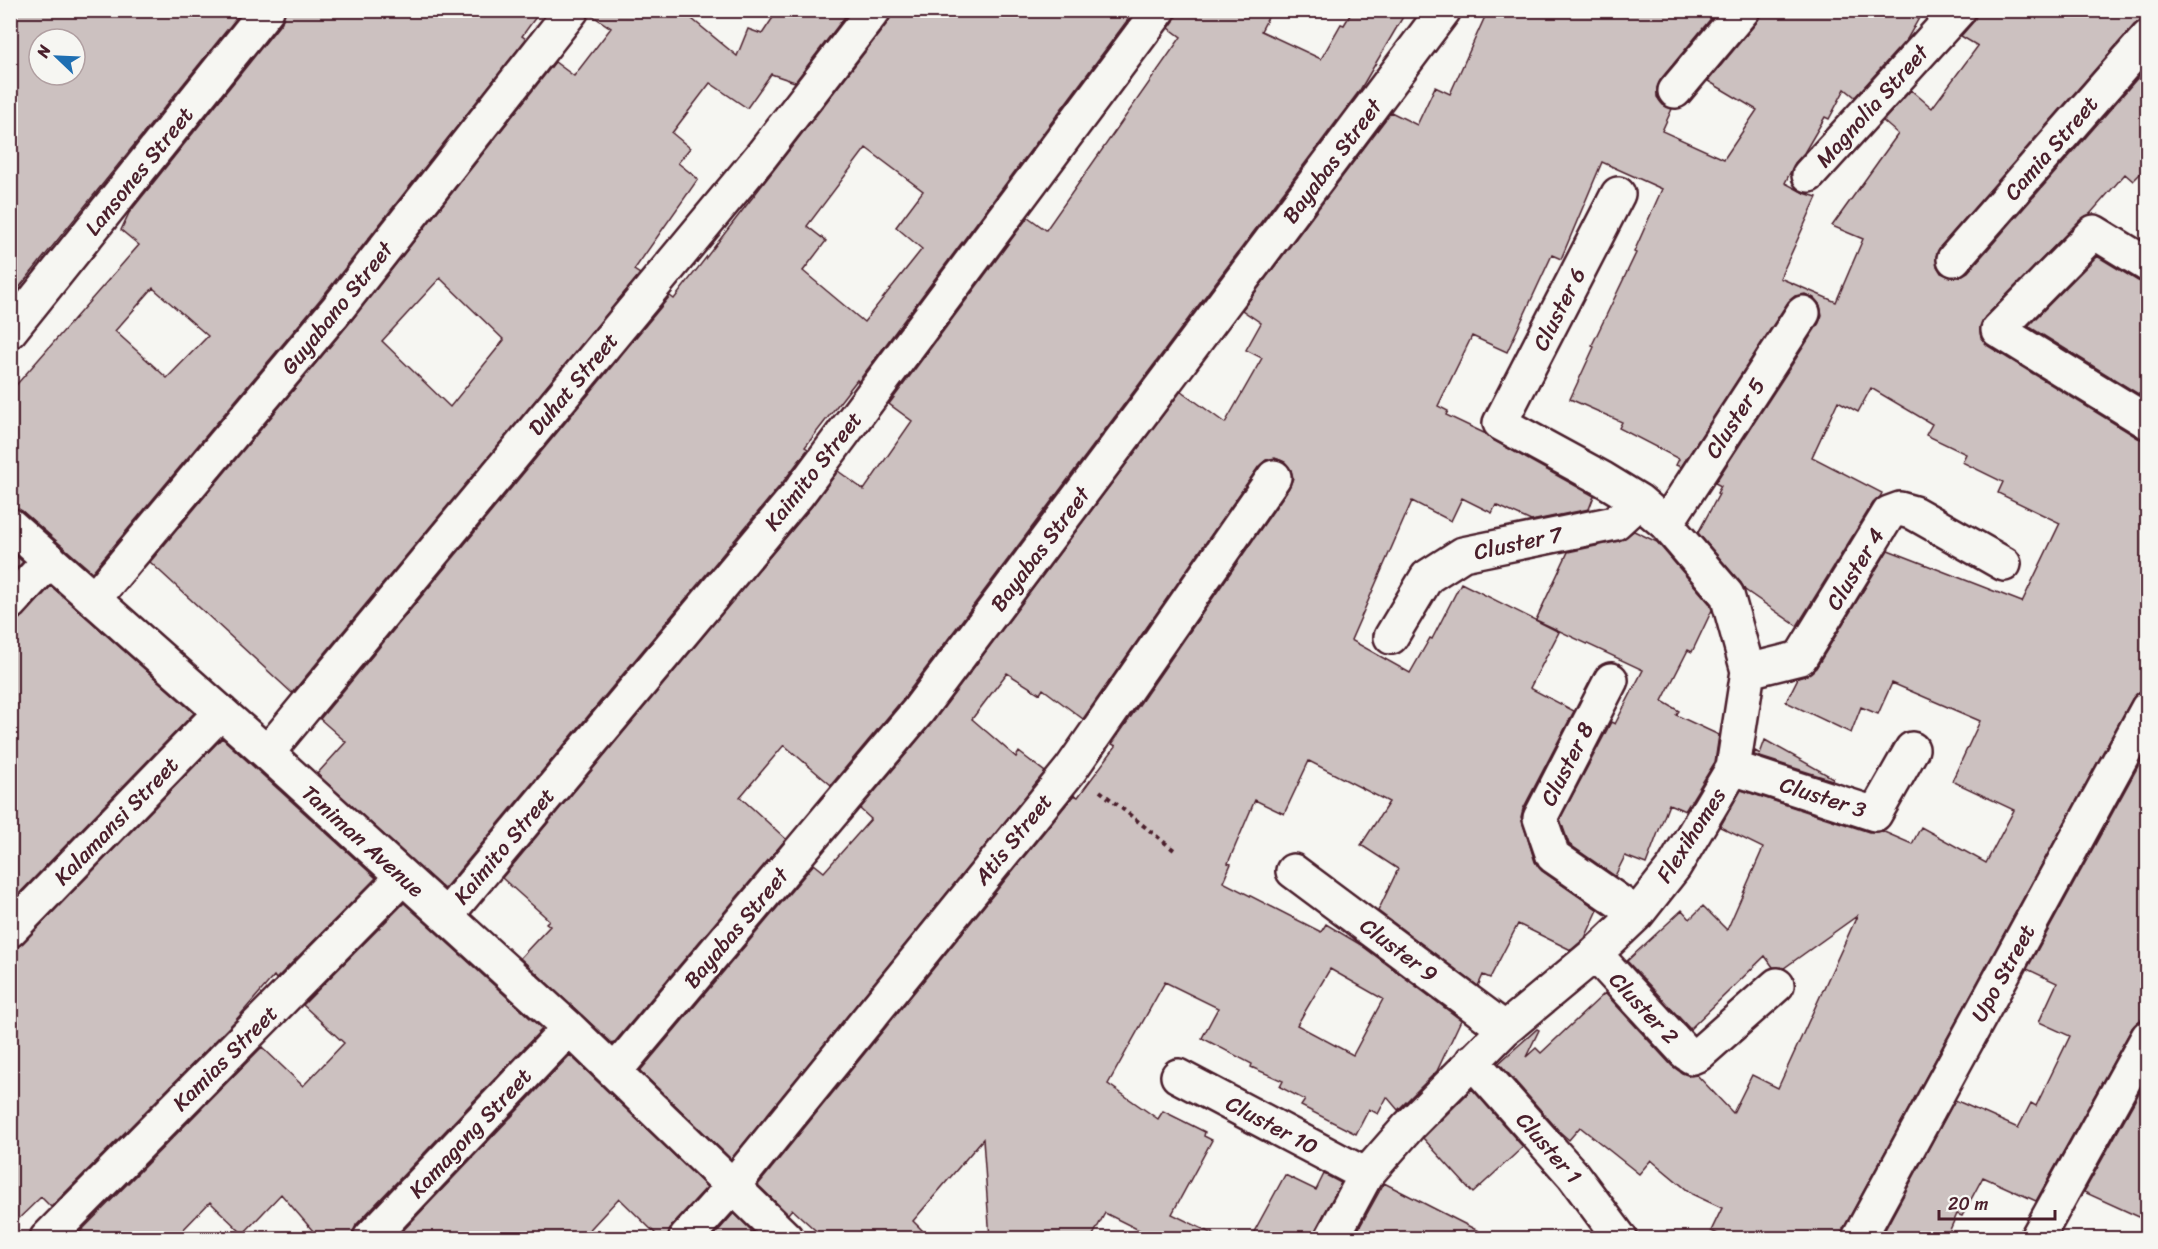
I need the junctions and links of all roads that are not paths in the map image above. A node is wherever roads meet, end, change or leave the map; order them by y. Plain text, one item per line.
1 (267, 10) edge
2 (572, 10) edge
3 (874, 10) edge
4 (1159, 10) edge
5 (1444, 10) edge
6 (1743, 10) edge
7 (1959, 10) edge
8 (2148, 37) edge
9 (1675, 91) dead end
10 (1809, 175) dead end
11 (1618, 194) dead end
12 (1954, 259) dead end
13 (2148, 265) edge
14 (1803, 313) dead end
15 (10, 331) edge
16 (2148, 422) edge
17 (1500, 423) joint
18 (1274, 477) dead end
19 (1640, 501) junction
20 (1666, 524) junction
21 (10, 525) edge
22 (50, 560) junction
23 (2004, 564) dead end
24 (94, 599) junction
25 (10, 603) edge
26 (1391, 637) dead end
27 (1748, 671) junction
28 (1611, 680) dead end
29 (2148, 708) edge
30 (221, 712) junction
31 (1912, 749) dead end
32 (267, 753) junction
33 (1733, 768) junction
34 (1293, 871) dead end
35 (403, 877) junction
36 (1638, 914) junction
37 (446, 916) junction
38 (10, 930) edge
39 (1595, 954) junction
40 (1777, 985) dead end
41 (569, 1028) junction
42 (1505, 1029) junction
43 (2148, 1037) edge
44 (1473, 1061) junction
45 (615, 1071) junction
46 (1178, 1076) dead end
47 (1366, 1174) junction
48 (732, 1187) junction
49 (47, 1239) edge
50 (370, 1239) edge
51 (686, 1239) edge
52 (786, 1239) edge
53 (1332, 1239) edge
54 (1620, 1239) edge
55 (1859, 1239) edge
56 (2037, 1239) edge

1 - 15 street, Lansones Street
2 - 24 street, Guyabano Street
3 - 32 street, Duhat Street
4 - 37 street, Kaimito Street
5 - 45 street, Bayabas Street
6 - 9 street
7 - 10 street, Magnolia Street
8 - 12 street, Camia Street
11 - 17 street, Cluster 6
13 - 16 street
14 - 20 street, Cluster 5
17 - 19 street, Flexihomes
18 - 48 street, Atis Street
19 - 20 street, Flexihomes
19 - 26 street, Cluster 7
20 - 27 street, Flexihomes
21 - 22 street, Taniman Avenue
22 - 24 street, Taniman Avenue
22 - 25 street
23 - 27 street, Cluster 4
24 - 30 street, Taniman Avenue
27 - 33 street, Flexihomes
28 - 36 street, Cluster 8
29 - 55 street, Upo Street
30 - 32 street, Taniman Avenue
30 - 38 street, Kalamansi Street
31 - 33 street, Cluster 3
32 - 35 street, Taniman Avenue
33 - 36 street, Flexihomes
34 - 42 street, Cluster 9
35 - 37 street, Taniman Avenue
35 - 49 street, Kamias Street
36 - 39 street, Flexihomes
37 - 41 street, Taniman Avenue
39 - 40 street, Cluster 2
39 - 42 street, Flexihomes
41 - 45 street, Taniman Avenue
41 - 50 street, Kamagong Street
42 - 44 street, Flexihomes
43 - 56 street
44 - 47 street, Flexihomes
44 - 54 street, Cluster 1
45 - 48 street, Taniman Avenue
46 - 47 street, Cluster 10
47 - 53 street, Flexihomes
48 - 51 street, Atis Street
48 - 52 street, Taniman Avenue

